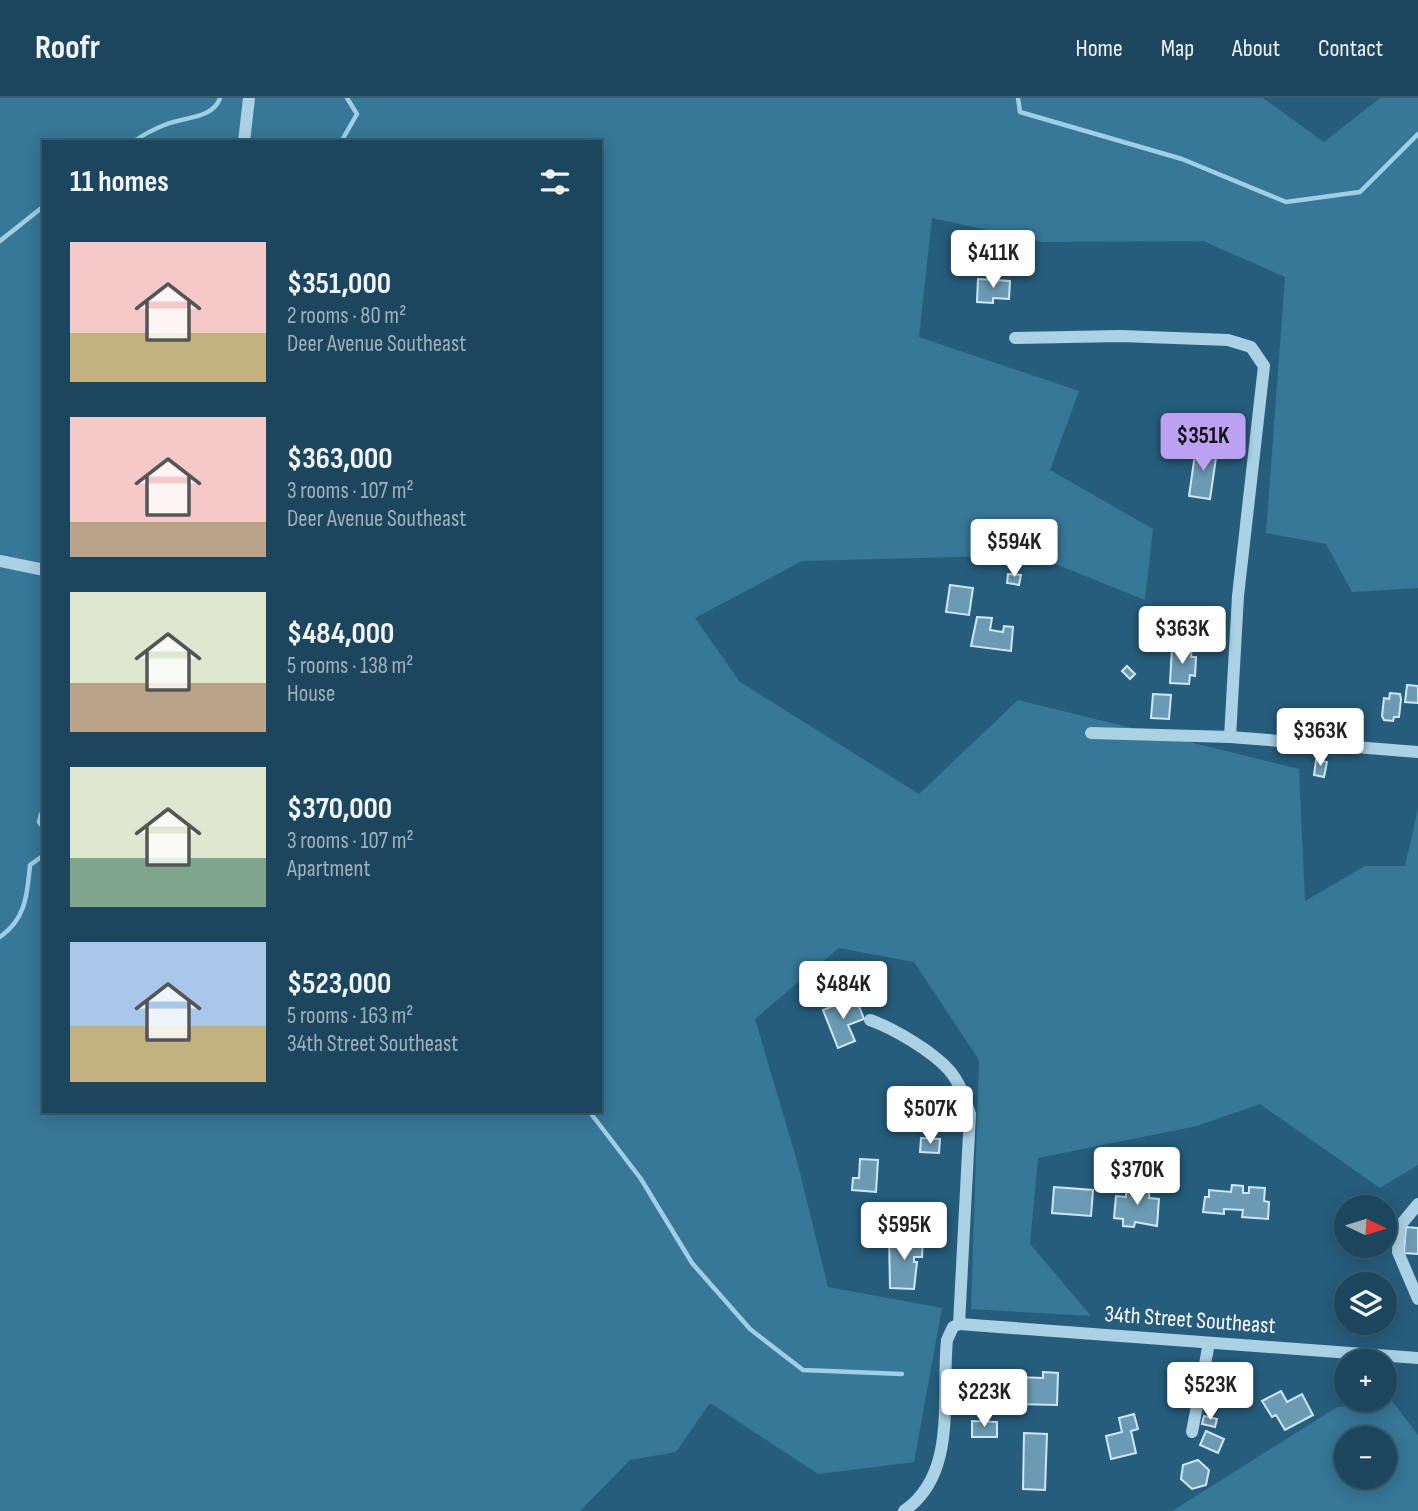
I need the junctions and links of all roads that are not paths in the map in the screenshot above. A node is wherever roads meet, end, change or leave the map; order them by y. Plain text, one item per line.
1 (248, 98) edge
2 (244, 140) edge
3 (1015, 338) dead end
4 (0, 561) edge
5 (42, 570) edge
6 (1091, 733) dead end
7 (1230, 737) junction
8 (1418, 752) edge
9 (870, 1020) dead end
10 (1418, 1204) edge
11 (1418, 1299) edge
12 (959, 1324) junction
13 (1209, 1343) junction
14 (1418, 1358) edge
15 (1192, 1432) dead end
16 (904, 1511) edge

1 - 2 street
3 - 7 street
4 - 5 street
6 - 7 street
7 - 8 street
9 - 12 street
10 - 11 street
12 - 13 street, 34th Street Southeast
12 - 16 street
13 - 14 street, 34th Street Southeast
13 - 15 street

